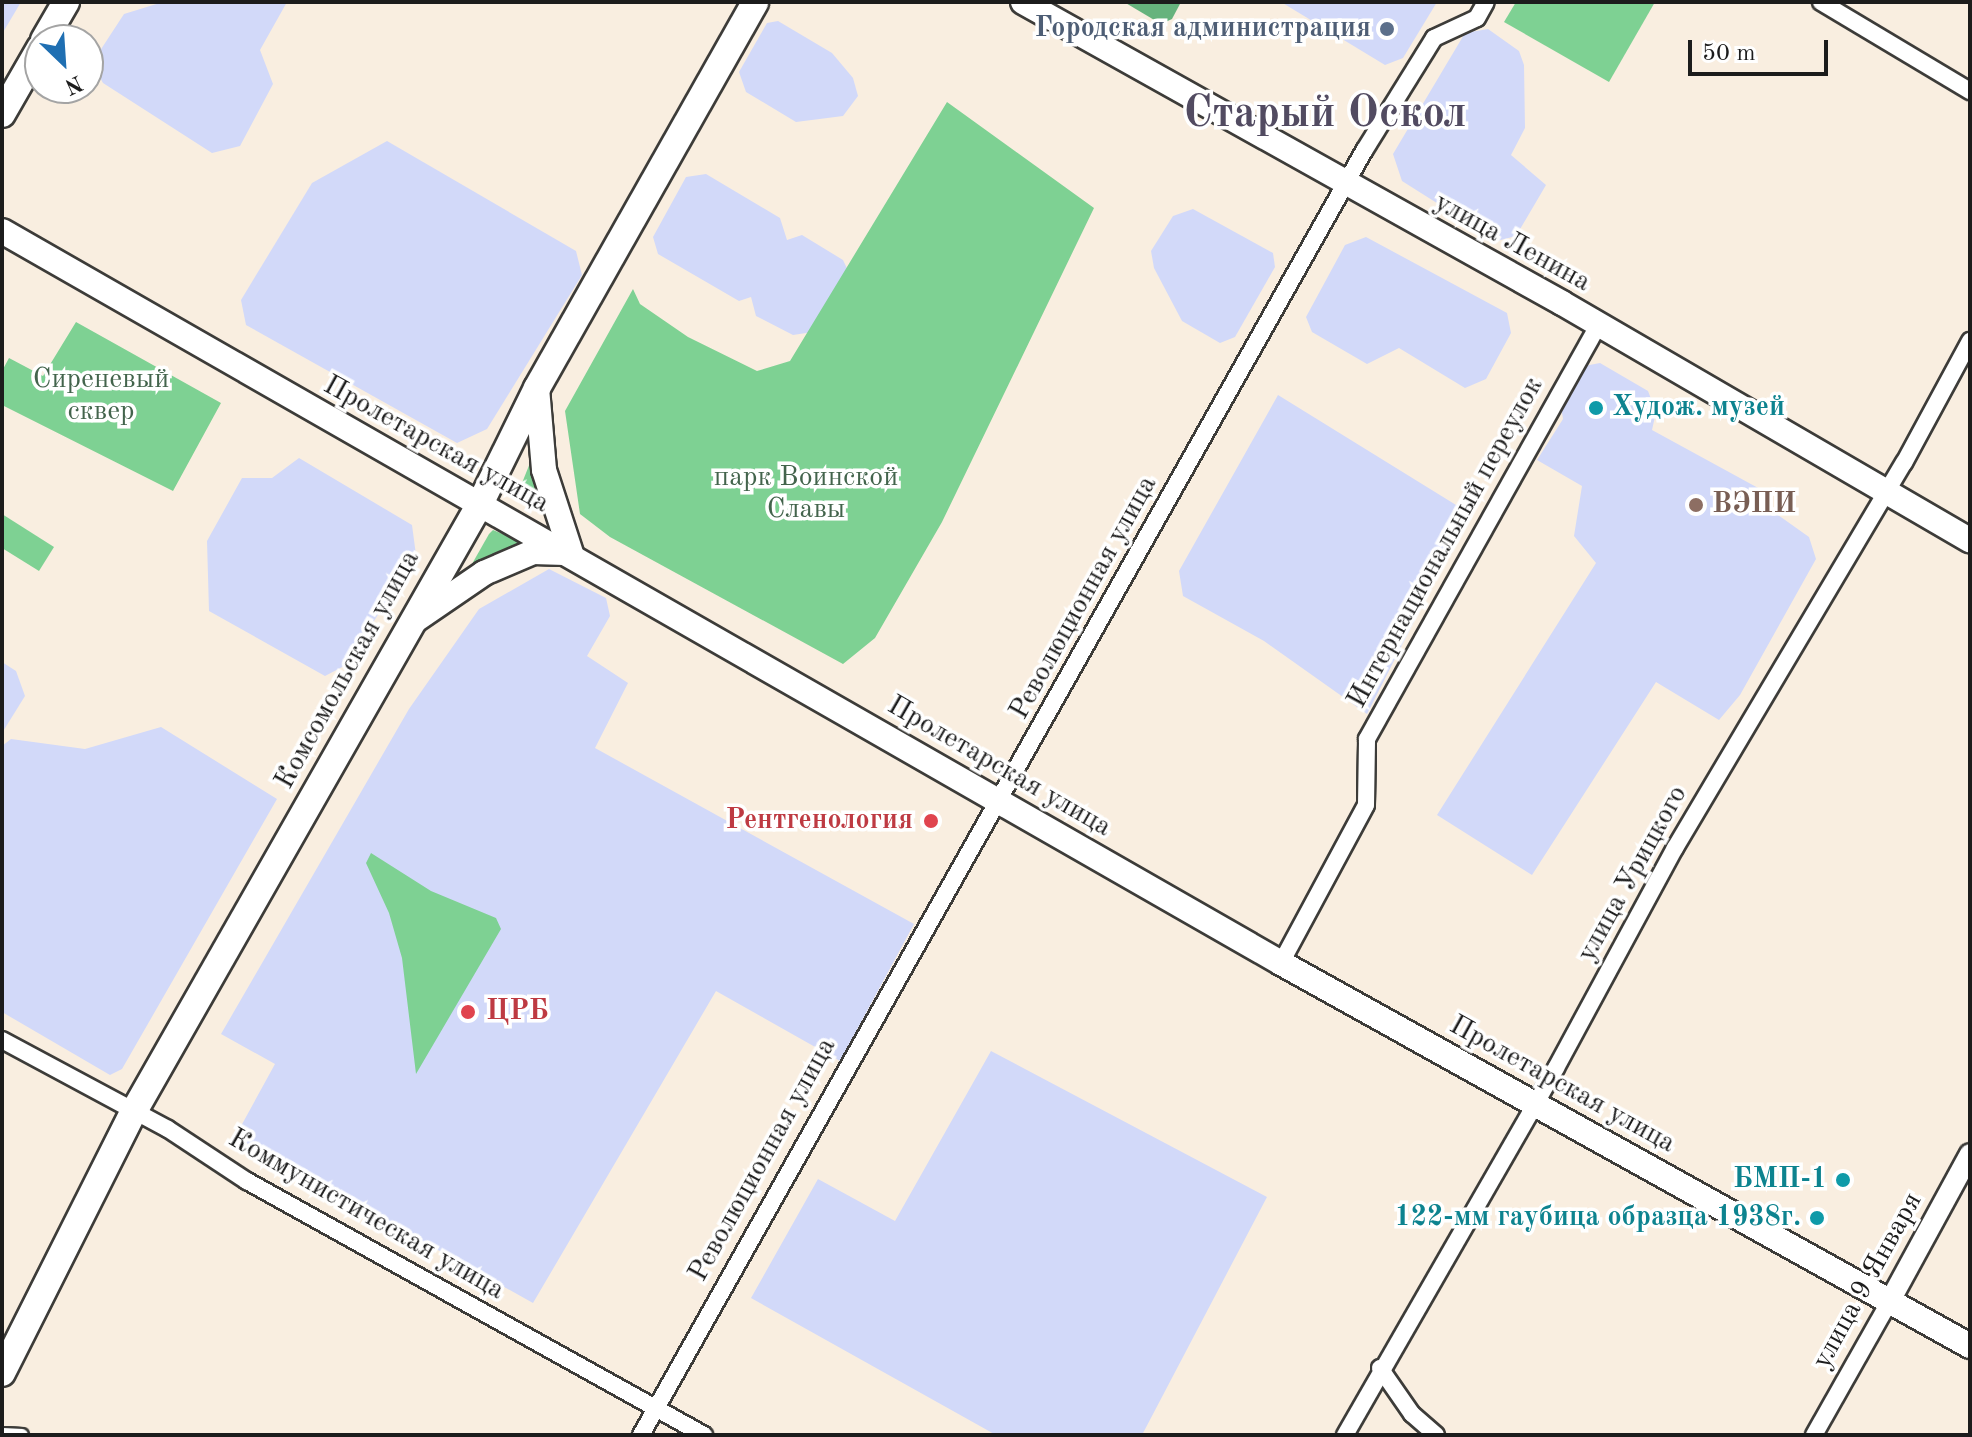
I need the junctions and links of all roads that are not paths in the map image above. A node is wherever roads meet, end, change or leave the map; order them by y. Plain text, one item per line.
1 (66, 2) edge
2 (755, 2) edge
3 (1023, 2) edge
4 (1486, 2) edge
5 (1821, 2) edge
6 (53, 24) edge
7 (24, 76) edge
8 (1970, 91) edge
9 (2, 114) edge
10 (1347, 182) junction
11 (2, 231) edge
12 (1598, 325) junction
13 (1970, 341) edge
14 (537, 388) junction
15 (1886, 492) junction
16 (480, 504) junction
17 (1970, 540) edge
18 (571, 553) junction
19 (414, 621) junction
20 (995, 799) junction
21 (1281, 963) junction
22 (2, 1040) edge
23 (1534, 1103) junction
24 (133, 1113) junction
25 (1970, 1154) edge
26 (1891, 1299) junction
27 (1970, 1346) edge
28 (1380, 1368) junction
29 (2, 1373) edge
30 (655, 1408) junction
31 (2, 1434) edge
32 (22, 1435) edge
33 (641, 1435) edge
34 (704, 1435) edge
35 (1345, 1435) edge
36 (1436, 1435) edge
37 (1814, 1435) edge

1 - 6 main road
2 - 14 main road, Комсомольская улица
3 - 10 main road, улица Ленина
4 - 10 street, Революционная улица
5 - 8 street
7 - 9 main road
10 - 12 main road, улица Ленина
10 - 20 street, Революционная улица
11 - 16 main road, Пролетарская улица
12 - 15 main road, улица Ленина
12 - 21 street, Интернациональный переулок
13 - 15 street, улица Урицкого
14 - 16 main road, Комсомольская улица
14 - 18 main road
15 - 17 main road, улица Ленина
15 - 23 street, улица Урицкого
16 - 18 main road, Пролетарская улица
16 - 19 main road, Комсомольская улица
18 - 19 main road
18 - 20 main road, Пролетарская улица
19 - 24 main road, Комсомольская улица
20 - 21 main road, Пролетарская улица
20 - 30 street, Революционная улица
21 - 23 main road, Пролетарская улица
22 - 24 street, Коммунистическая улица
23 - 26 main road, Пролетарская улица
23 - 28 street, улица Урицкого
24 - 29 main road, Комсомольская улица
24 - 30 street, Коммунистическая улица
25 - 26 street, улица 9 Января
26 - 27 main road, Пролетарская улица
26 - 37 street, улица 9 Января
28 - 35 street, улица Урицкого
28 - 36 street
30 - 33 street, Революционная улица
30 - 34 street, Коммунистическая улица
31 - 32 street

